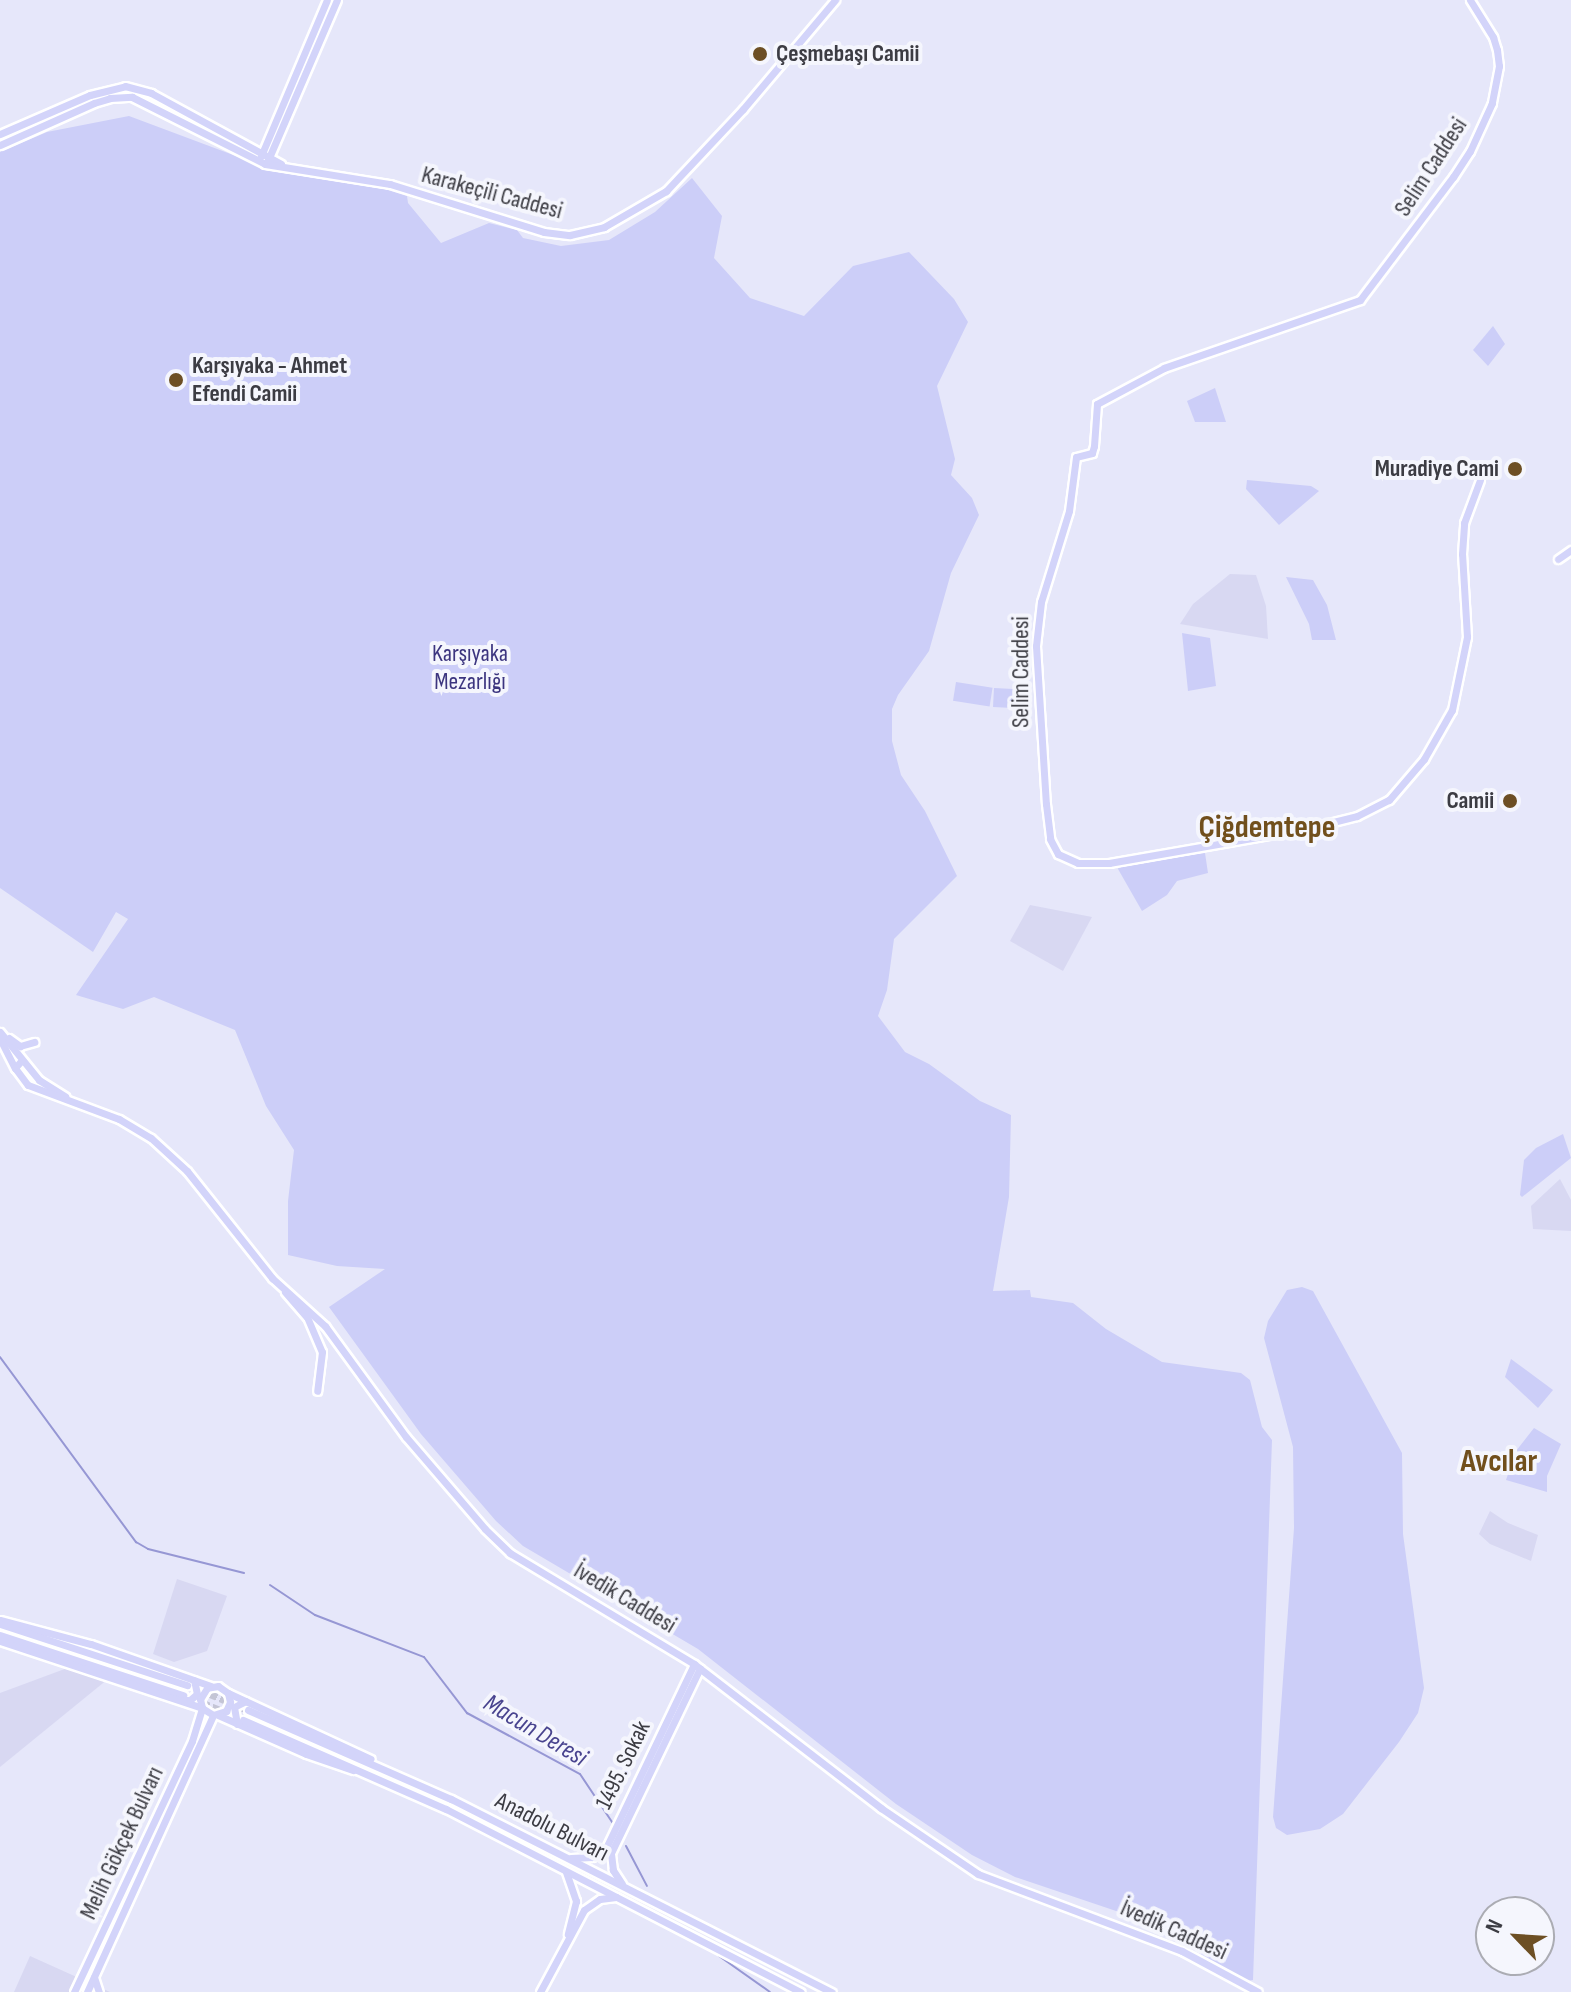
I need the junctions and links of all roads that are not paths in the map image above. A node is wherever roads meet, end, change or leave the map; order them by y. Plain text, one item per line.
1 (327, 0) edge
2 (337, 0) edge
3 (835, 0) edge
4 (1470, 0) edge
5 (0, 134) edge
6 (0, 145) edge
7 (264, 159) junction
8 (1480, 480) dead end
9 (1571, 550) edge
10 (1558, 559) dead end
11 (0, 1031) edge
12 (0, 1039) edge
13 (34, 1042) dead end
14 (21, 1061) junction
15 (15, 1068) junction
16 (39, 1080) junction
17 (33, 1088) junction
18 (81, 1105) junction
19 (282, 1287) junction
20 (317, 1391) dead end
21 (0, 1622) edge
22 (0, 1638) edge
23 (697, 1666) junction
24 (190, 1682) junction
25 (211, 1686) junction
26 (228, 1693) junction
27 (182, 1698) junction
28 (247, 1705) junction
29 (202, 1708) junction
30 (216, 1715) junction
31 (240, 1722) junction
32 (618, 1830) junction
33 (569, 1858) junction
34 (564, 1869) junction
35 (623, 1886) junction
36 (617, 1897) junction
37 (568, 1934) junction
38 (94, 1977) junction
39 (75, 1990) edge
40 (87, 1992) edge
41 (99, 1992) edge
42 (540, 1992) edge
43 (801, 1992) edge
44 (832, 1992) edge
45 (1255, 1992) edge

1 - 7 main road
2 - 7 main road
3 - 7 main road, Karakeçili Caddesi
4 - 8 main road, Selim Caddesi
5 - 7 main road, Karakeçili Caddesi
6 - 7 main road, Karakeçili Caddesi
9 - 10 main road
11 - 13 main road
11 - 14 main road, İvedik Caddesi
12 - 15 main road, İvedik Caddesi
14 - 15 main road
14 - 16 main road, İvedik Caddesi
15 - 17 main road, İvedik Caddesi
16 - 17 main road
16 - 18 main road, İvedik Caddesi
17 - 18 main road, İvedik Caddesi
18 - 19 main road, İvedik Caddesi
19 - 20 main road
19 - 23 main road, İvedik Caddesi
21 - 24 main road
22 - 27 main road
23 - 32 main road, 1495. Sokak
23 - 45 main road, İvedik Caddesi
24 - 25 main road
24 - 27 main road
25 - 26 main road
25 - 29 main road
26 - 28 main road, Anadolu Bulvarı
26 - 30 main road
27 - 29 main road
28 - 31 main road
28 - 33 main road, Anadolu Bulvarı
29 - 30 main road
29 - 39 main road, Melih Gökçek Bulvarı
30 - 31 main road, Anadolu Bulvarı
30 - 38 main road, Melih Gökçek Bulvarı
31 - 34 main road, Anadolu Bulvarı
32 - 33 main road, 1495. Sokak
32 - 35 main road, 1495. Sokak
33 - 35 main road, Anadolu Bulvarı
34 - 36 main road, Anadolu Bulvarı
34 - 37 main road
35 - 44 main road, Anadolu Bulvarı
36 - 37 main road, Anadolu Bulvarı
36 - 43 main road, Anadolu Bulvarı
37 - 42 main road
38 - 40 main road, Melih Gökçek Bulvarı
38 - 41 main road
39 - 40 main road

